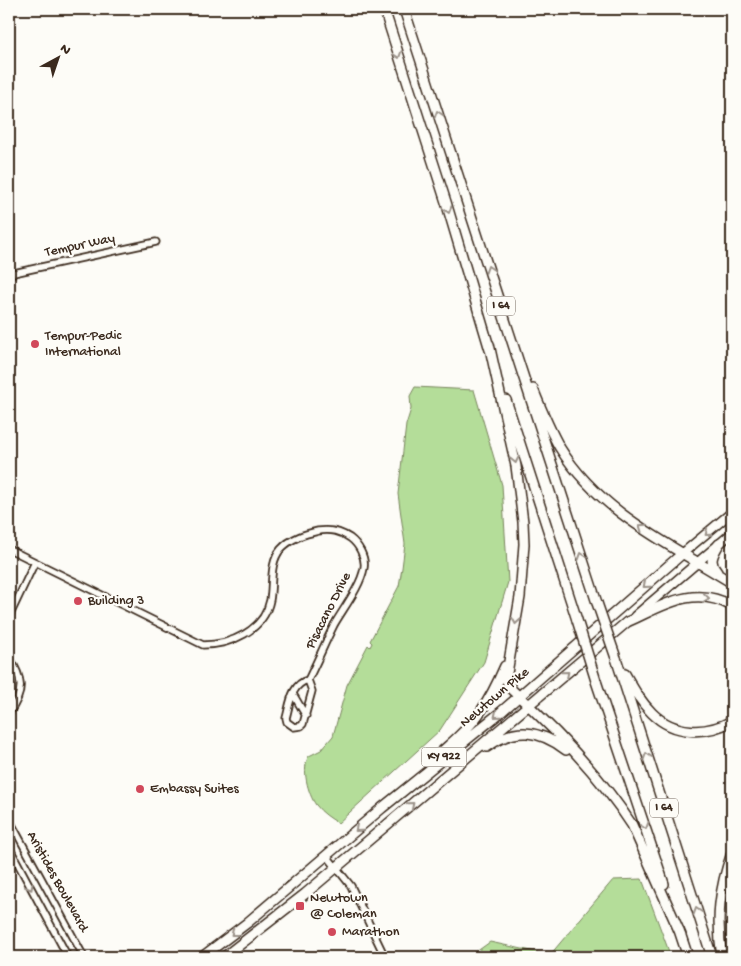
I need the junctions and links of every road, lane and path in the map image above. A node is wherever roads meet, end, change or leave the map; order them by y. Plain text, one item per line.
1 (384, 9) edge
2 (404, 9) edge
3 (156, 242) dead end
4 (9, 274) edge
5 (505, 319) junction
6 (488, 344) junction
7 (732, 512) edge
8 (732, 533) edge
9 (719, 544) junction
10 (9, 549) edge
11 (683, 553) junction
12 (35, 562) junction
13 (698, 562) junction
14 (723, 577) junction
15 (732, 583) edge
16 (732, 606) edge
17 (9, 617) edge
18 (628, 622) junction
19 (9, 657) edge
20 (616, 658) junction
21 (509, 659) junction
22 (308, 680) junction
23 (293, 694) junction
24 (519, 696) junction
25 (528, 706) junction
26 (10, 710) edge
27 (306, 716) junction
28 (732, 721) edge
29 (584, 764) junction
30 (427, 791) junction
31 (382, 808) junction
32 (9, 820) edge
33 (9, 847) edge
34 (732, 853) edge
35 (327, 856) junction
36 (337, 867) junction
37 (681, 935) junction
38 (68, 957) edge
39 (84, 957) edge
40 (202, 957) edge
41 (224, 957) edge
42 (384, 957) edge
43 (688, 957) edge
44 (712, 957) edge
45 (722, 957) edge

1 -> 6 highway, I 64
5 -> 2 highway, I 64
3 - 4 street, Tempur Way
11 -> 5 highway
20 -> 5 highway, I 64, bridge
6 -> 21 highway
6 -> 37 highway, I 64, bridge
7 -> 11 main road, Newtown Pike / KY 922
8 - 9 main road, Newtown Pike / KY 922
9 - 13 main road, Newtown Pike / KY 922
9 - 14 highway
10 - 12 street, Pisacano Drive
11 - 13 highway
11 -> 24 highway, Newtown Pike / KY 922
12 - 17 street
12 - 22 street, Pisacano Drive
13 - 14 highway
13 - 18 main road, Newtown Pike / KY 922
14 - 15 highway
18 -> 16 highway
25 -> 18 highway, Newtown Pike / KY 922
19 - 26 street
20 - 28 highway
44 -> 20 highway, I 64
21 - 24 highway
21 - 31 highway
22 - 23 street
22 - 27 street
23 - 27 street
23 - 27 street
24 - 25 highway
24 -> 31 highway, Newtown Pike / KY 922
25 - 29 highway
25 - 30 highway, Newtown Pike / KY 922
29 - 30 highway
29 - 37 highway
36 -> 30 highway, Newtown Pike / KY 922
31 -> 35 highway, Newtown Pike / KY 922
32 - 39 street, Aristides Boulevard
33 -> 38 street, Aristides Boulevard
34 - 45 highway
35 - 36 street
35 -> 40 highway, Newtown Pike / KY 922
36 - 41 highway, Newtown Pike / KY 922
36 - 42 street
37 - 43 highway, I 64

